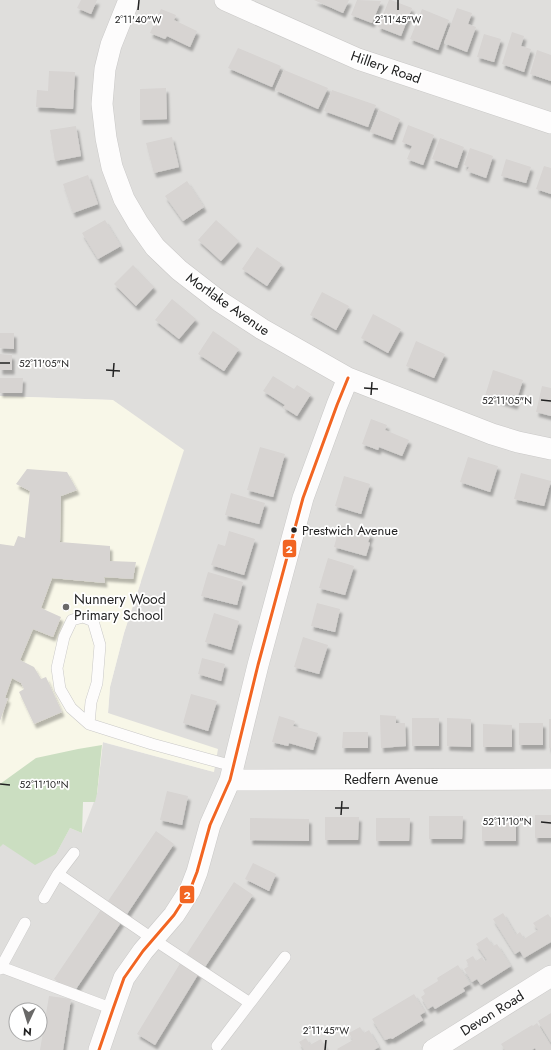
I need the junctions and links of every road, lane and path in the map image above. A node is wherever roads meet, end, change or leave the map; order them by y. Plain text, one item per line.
1 (129, 0) edge
2 (225, 0) edge
3 (551, 123) edge
4 (348, 378) junction
5 (551, 450) edge
6 (89, 724) junction
7 (232, 773) junction
8 (551, 778) edge
9 (74, 853) dead end
10 (58, 874) junction
11 (44, 898) dead end
12 (25, 923) dead end
13 (153, 939) junction
14 (285, 957) dead end
15 (0, 968) edge
16 (551, 976) edge
17 (250, 1003) junction
18 (112, 1009) junction
19 (217, 1046) dead end
20 (99, 1050) edge
21 (433, 1050) edge

1 - 4 street, Mortlake Avenue
2 - 3 street, Hillery Road
4 - 5 street, Mortlake Avenue
4 - 7 street
6 - 6 lane
6 - 7 lane
7 - 8 street, Redfern Avenue
7 - 13 street
9 - 10 lane
10 - 11 lane
10 - 13 lane
12 - 15 lane
13 - 17 lane
13 - 18 street
14 - 17 lane
15 - 18 lane
16 - 21 street, Devon Road
17 - 19 lane
18 - 20 street

